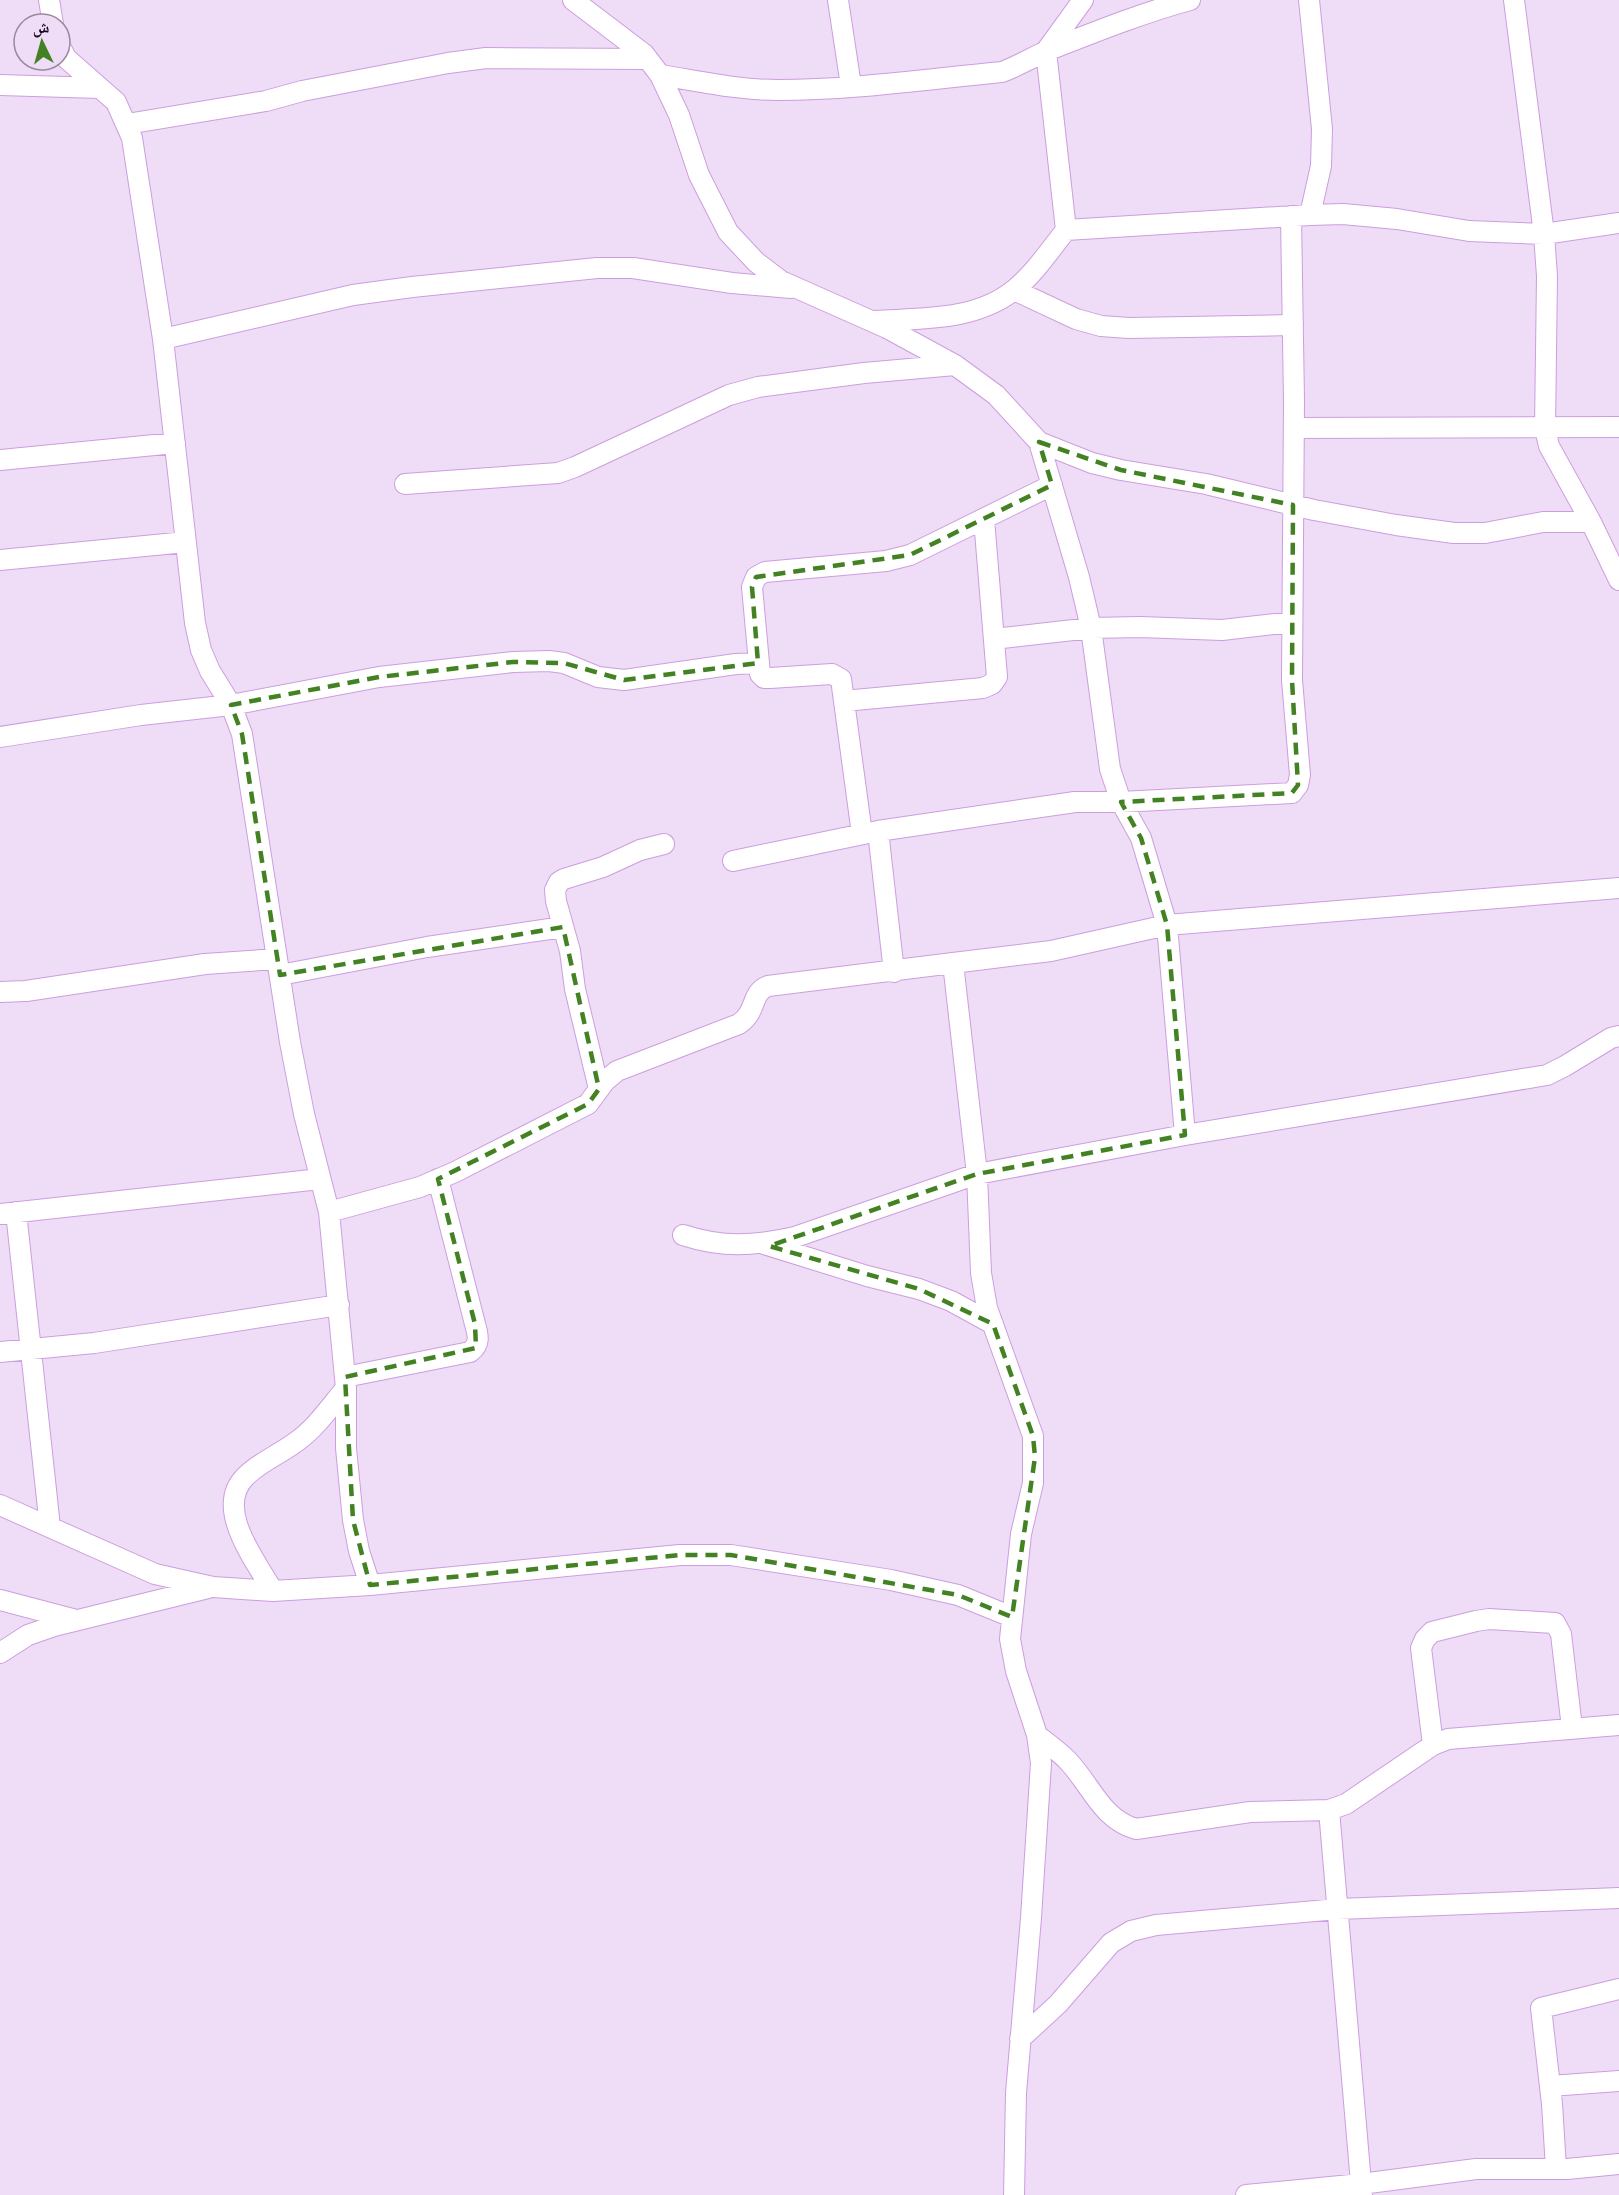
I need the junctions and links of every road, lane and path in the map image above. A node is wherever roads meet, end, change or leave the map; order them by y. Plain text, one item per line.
1 (573, 0) edge
2 (838, 0) edge
3 (1083, 0) edge
4 (1190, 0) edge
5 (1309, 0) edge
6 (1514, 0) edge
7 (1046, 51) junction
8 (648, 59) junction
9 (72, 63) edge
10 (660, 75) junction
11 (0, 85) edge
12 (851, 86) junction
13 (100, 88) junction
14 (127, 124) junction
15 (1301, 215) junction
16 (1619, 223) edge
17 (1066, 230) junction
18 (1544, 234) junction
19 (799, 289) junction
20 (1014, 290) junction
21 (872, 321) junction
22 (1293, 325) junction
23 (163, 339) junction
24 (955, 365) junction
25 (1619, 427) edge
26 (1294, 428) junction
27 (1545, 428) junction
28 (1039, 442) junction
29 (175, 443) junction
30 (0, 460) edge
31 (405, 484) dead end
32 (1052, 485) junction
33 (1293, 506) junction
34 (984, 519) junction
35 (1591, 522) junction
36 (186, 542) junction
37 (0, 560) edge
38 (1619, 580) edge
39 (1292, 622) junction
40 (1091, 628) junction
41 (994, 639) junction
42 (759, 663) junction
43 (844, 701) junction
44 (231, 705) junction
45 (0, 737) edge
46 (1121, 802) junction
47 (870, 832) junction
48 (664, 844) dead end
49 (733, 861) dead end
50 (1619, 888) edge
51 (1167, 925) junction
52 (563, 927) junction
53 (953, 963) junction
54 (279, 967) junction
55 (894, 972) junction
56 (0, 992) edge
57 (1619, 1036) edge
58 (599, 1089) junction
59 (1185, 1135) junction
60 (978, 1174) junction
61 (320, 1179) junction
62 (438, 1179) junction
63 (329, 1212) junction
64 (8, 1213) edge
65 (683, 1234) dead end
66 (764, 1244) junction
67 (339, 1305) junction
68 (993, 1324) junction
69 (31, 1350) junction
70 (0, 1352) edge
71 (346, 1382) junction
72 (0, 1505) edge
73 (50, 1527) junction
74 (370, 1585) junction
75 (213, 1587) junction
76 (273, 1591) junction
77 (0, 1600) edge
78 (1012, 1617) junction
79 (76, 1620) junction
80 (0, 1653) edge
81 (1619, 1725) edge
82 (1572, 1728) junction
83 (1037, 1735) junction
84 (1433, 1745) junction
85 (1329, 1810) junction
86 (1619, 1898) edge
87 (1338, 1910) junction
88 (1619, 1989) edge
89 (1020, 2038) junction
90 (1619, 2081) edge
91 (1550, 2086) junction
92 (1619, 2164) edge
93 (1556, 2168) junction
94 (1361, 2189) edge
95 (1014, 2195) edge
96 (1246, 2195) edge

1 - 8 street
2 - 12 street
3 - 7 street
4 - 7 street
5 - 15 street
6 - 18 street
7 - 12 street
7 - 17 street
8 - 10 street
8 - 14 street
9 - 13 street
10 - 12 street
10 - 19 street
11 - 13 street
13 - 14 street
14 - 23 street
15 - 17 street
15 - 18 street
15 - 22 street
16 - 18 street
17 - 20 street
18 - 27 street
19 - 21 street
19 - 23 street
20 - 21 street
20 - 22 street
21 - 24 street
22 - 26 street
23 - 29 street
24 - 28 street
24 - 31 street
25 - 27 street
26 - 27 street
26 - 33 street
27 - 35 street
28 - 32 street
28 - 33 street
29 - 30 street
29 - 36 street
32 - 34 street
32 - 40 street
33 - 35 street
33 - 39 street
34 - 41 street
34 - 42 street
35 - 38 street
36 - 37 street
36 - 44 street
39 - 40 street
39 - 46 street
40 - 41 street
40 - 46 street
41 - 43 street
42 - 43 street
42 - 44 street
43 - 47 street
44 - 45 street
44 - 54 street
46 - 47 street
46 - 51 street
47 - 49 street
47 - 55 street
48 - 52 street
50 - 51 street
51 - 53 street
51 - 59 street
52 - 54 street
52 - 58 street
53 - 55 street
53 - 60 street
54 - 56 street
54 - 61 street
55 - 58 street
57 - 59 street
58 - 62 street
59 - 60 street
60 - 66 street
60 - 68 street
61 - 63 street
61 - 64 street
62 - 63 street
62 - 71 street
63 - 67 street
64 - 69 street
65 - 66 street
66 - 68 street
67 - 69 street
67 - 71 street
68 - 78 street
69 - 70 street
69 - 73 street
71 - 74 street
71 - 76 street
72 - 73 street
73 - 75 street
74 - 76 street
74 - 78 street
75 - 76 street
75 - 79 street
77 - 79 street
78 - 83 street
79 - 80 street
81 - 82 street
82 - 84 street
82 - 84 street
83 - 85 street
83 - 89 street
84 - 85 street
85 - 87 street
86 - 87 street
87 - 89 street
87 - 94 street
88 - 91 street
89 - 95 street
90 - 91 street
91 - 93 street
92 - 93 street
93 - 94 street
94 - 96 street

